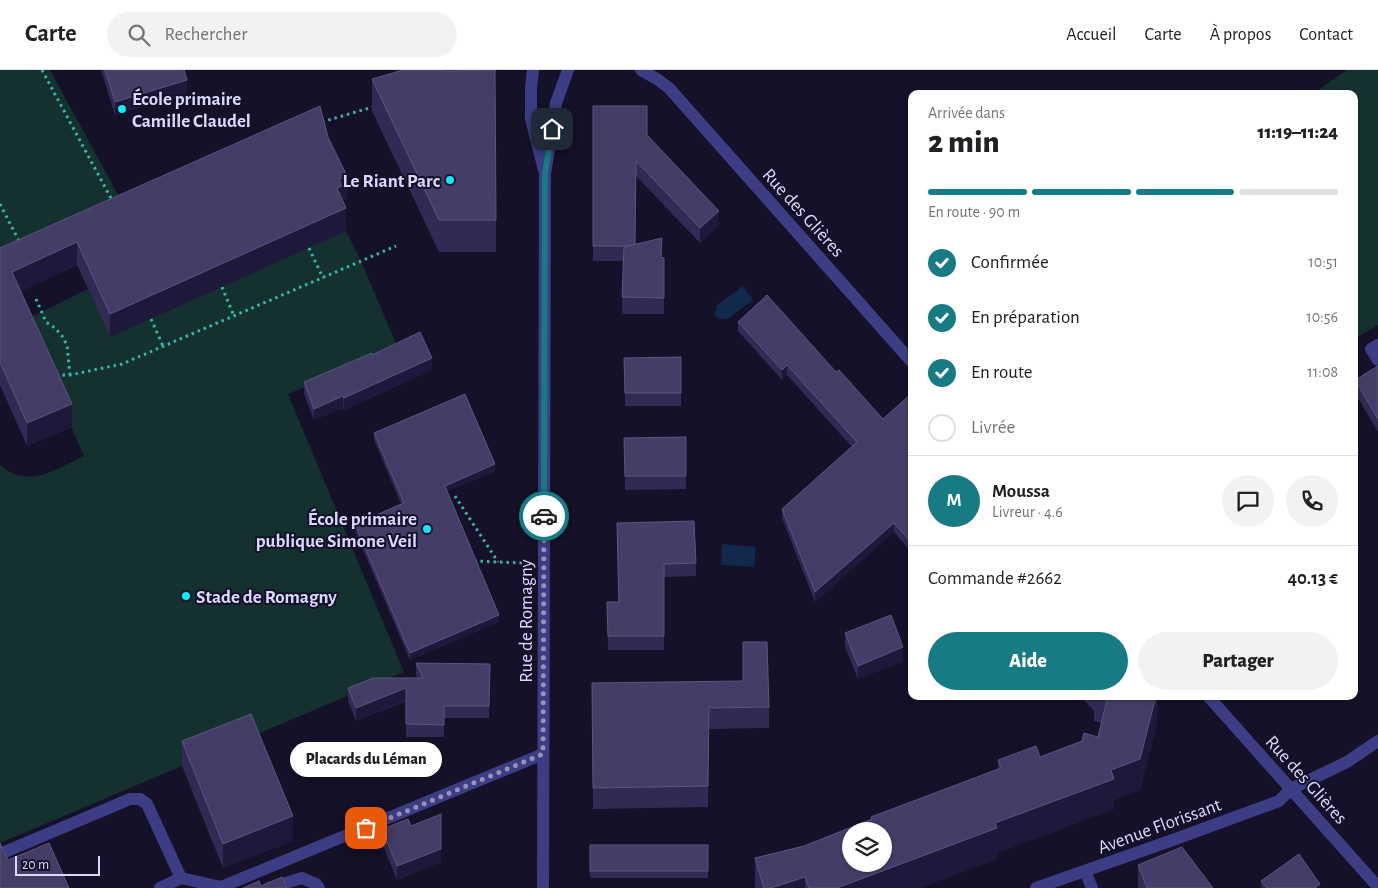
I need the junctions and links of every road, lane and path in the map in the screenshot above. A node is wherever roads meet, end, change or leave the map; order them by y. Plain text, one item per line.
1 (42, 70) edge
2 (533, 70) edge
3 (568, 70) edge
4 (641, 70) edge
5 (662, 70) edge
6 (669, 88) junction
7 (380, 104) edge
8 (314, 125) edge
9 (545, 174) junction
10 (0, 204) edge
11 (117, 209) edge
12 (20, 243) edge
13 (396, 246) dead end
14 (309, 248) edge
15 (323, 278) junction
16 (222, 287) edge
17 (36, 299) dead end
18 (234, 316) junction
19 (151, 319) edge
20 (1378, 345) edge
21 (163, 346) junction
22 (908, 358) edge
23 (1378, 360) edge
24 (48, 374) edge
25 (70, 375) junction
26 (455, 496) dead end
27 (474, 561) edge
28 (498, 562) junction
29 (544, 563) junction
30 (1212, 700) edge
31 (1378, 741) edge
32 (543, 754) junction
33 (1290, 789) junction
34 (0, 854) edge
35 (1085, 871) junction
36 (181, 878) junction
37 (1378, 887) edge
38 (160, 888) edge
39 (269, 888) edge
40 (320, 888) edge
41 (542, 888) edge
42 (1036, 888) edge
43 (1092, 888) edge

1 - 11 path
2 - 9 street, Rue de Romagny
3 - 9 street, Rue de Romagny
4 - 6 street, Rue des Glières
5 - 6 street, Rue des Glières
6 - 22 street, Rue des Glières
7 - 8 path
9 - 29 street, Rue de Romagny
10 - 12 path
13 - 15 path
14 - 15 path
15 - 18 path
16 - 18 path
17 - 25 path
18 - 21 path
19 - 21 path
20 - 23 street
21 - 25 path
24 - 25 path
26 - 28 path
27 - 28 path
28 - 29 path
29 - 32 street, Rue de Romagny
30 - 33 street, Rue des Glières
31 - 33 street, Avenue Florissant
32 - 36 street
32 - 41 street, Rue de Romagny
33 - 35 street, Avenue Florissant
33 - 37 street, Rue des Glières
34 - 36 street
35 - 42 street, Avenue Florissant
35 - 43 street
36 - 38 street
39 - 40 street

